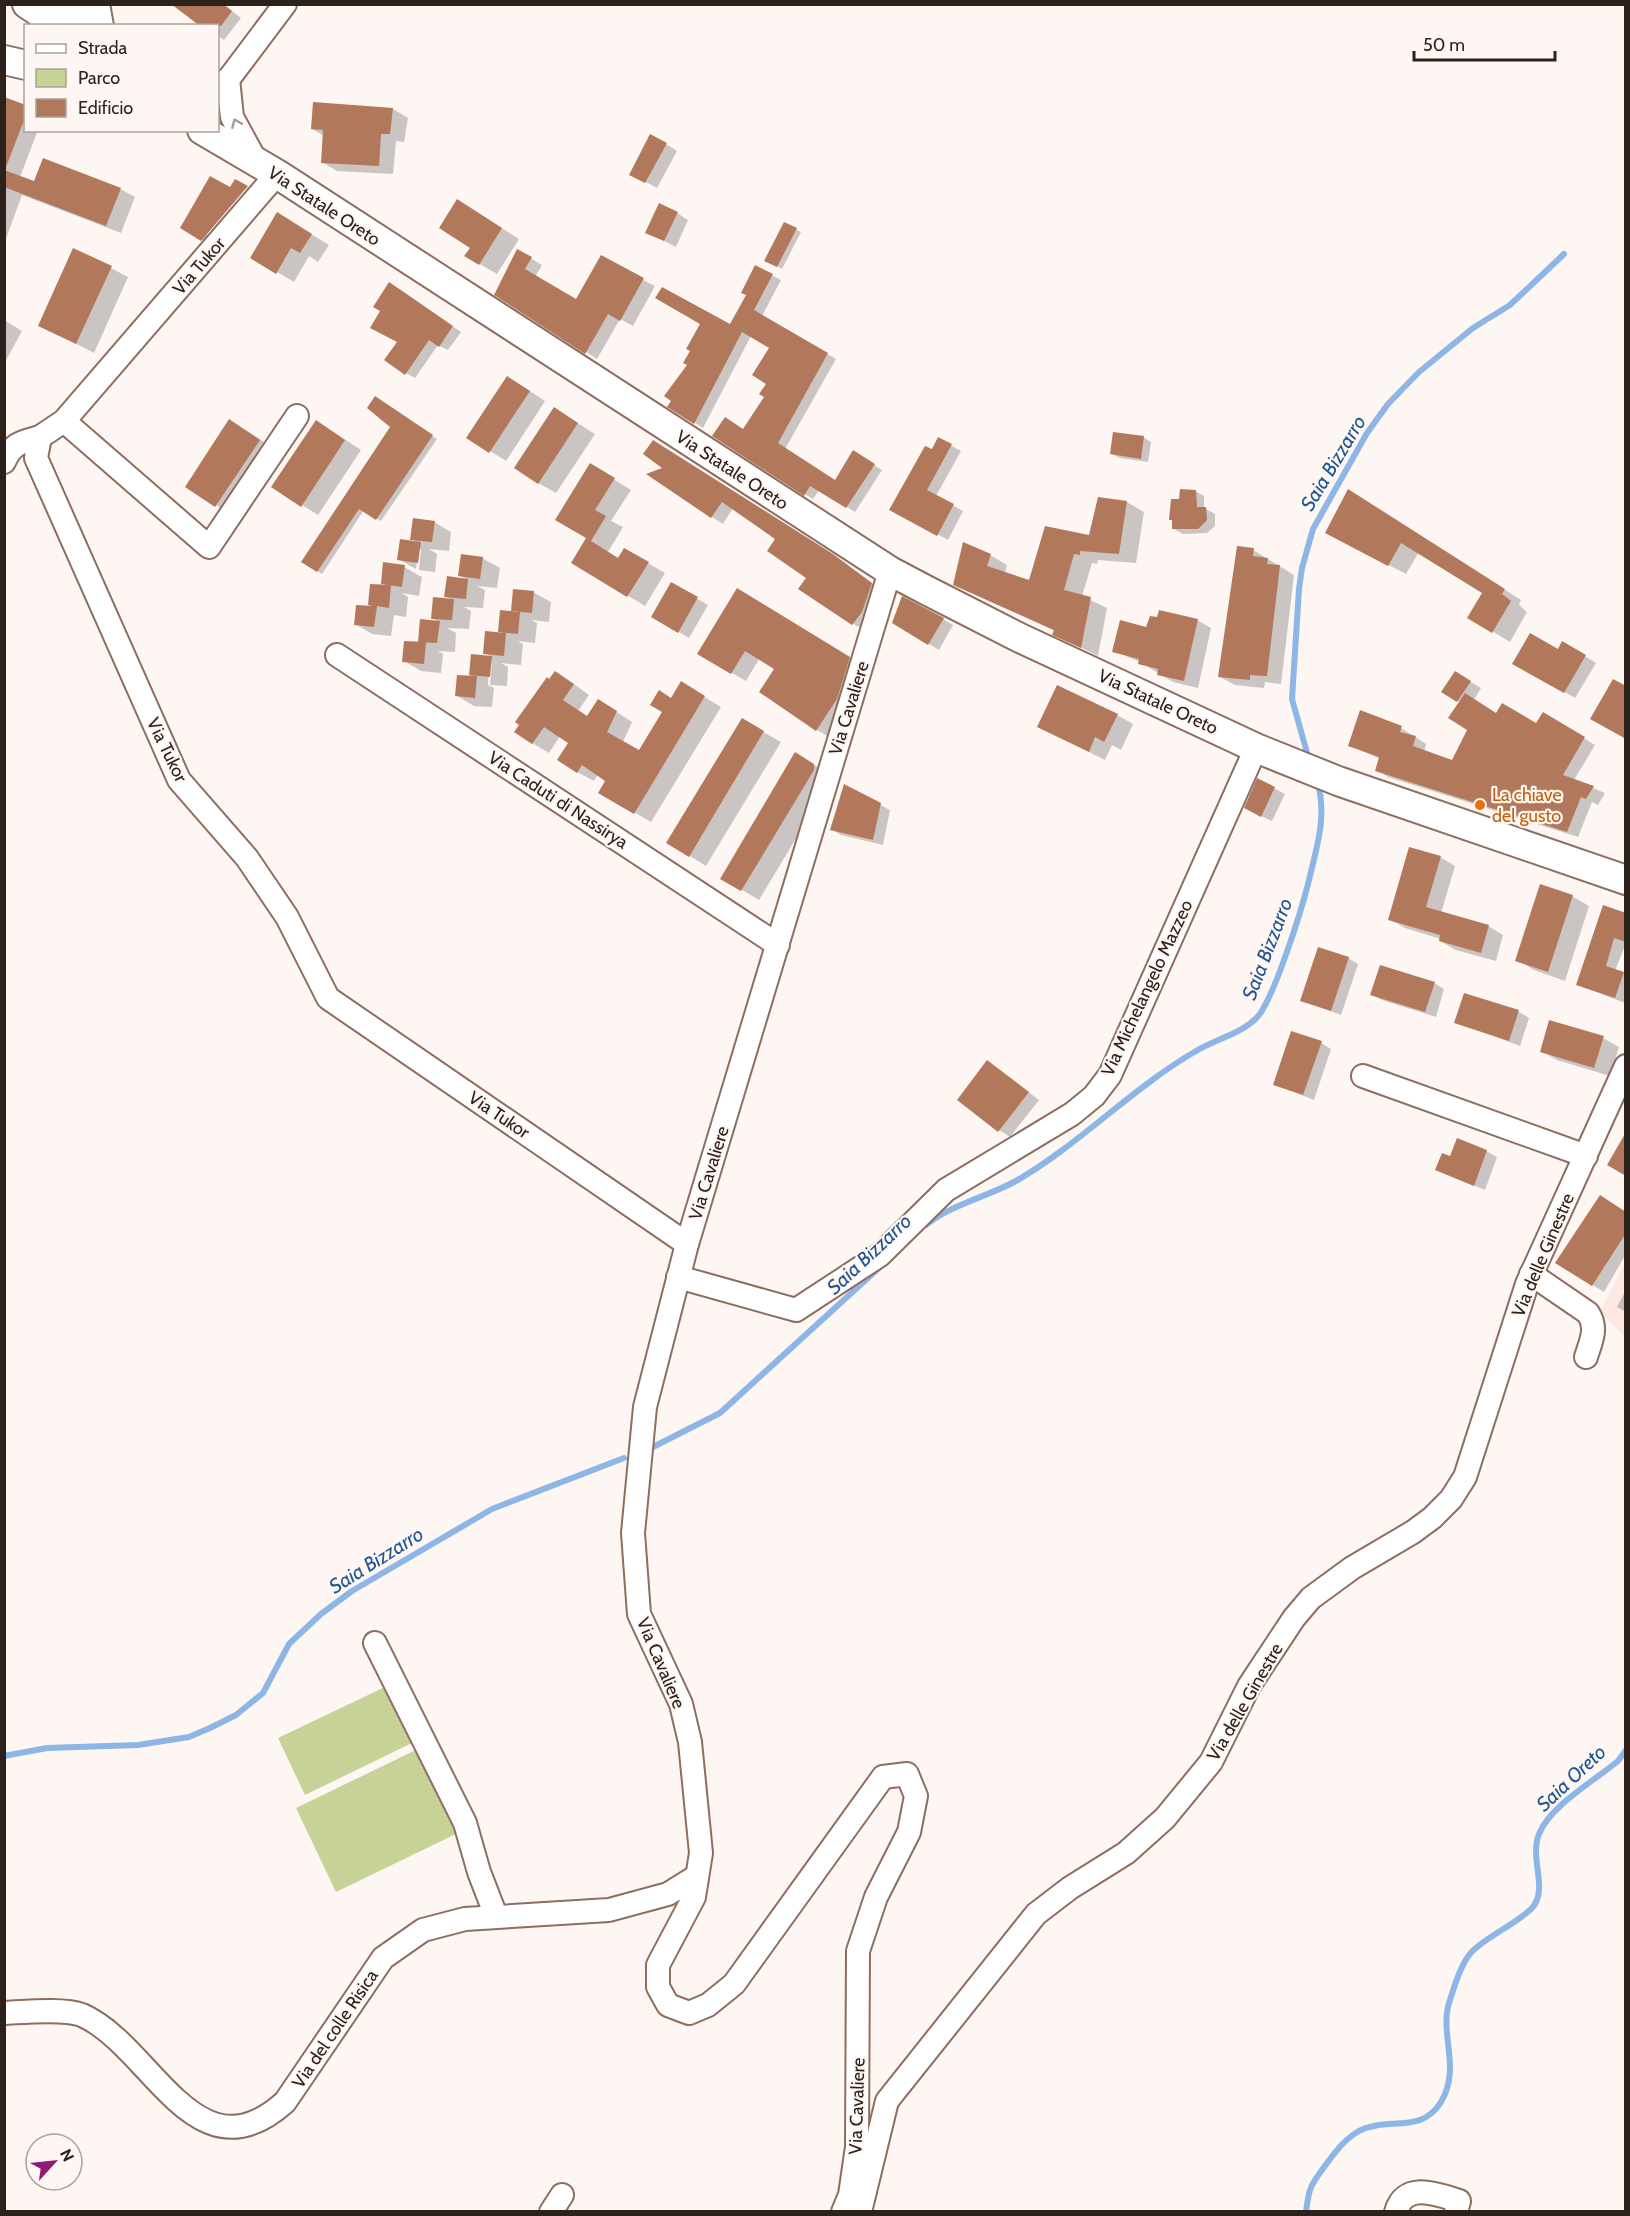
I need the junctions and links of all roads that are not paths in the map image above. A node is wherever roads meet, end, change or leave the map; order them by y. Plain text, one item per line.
1 (27, 4) edge
2 (89, 4) edge
3 (95, 4) edge
4 (285, 4) edge
5 (63, 21) edge
6 (99, 24) edge
7 (4, 60) edge
8 (24, 65) edge
9 (221, 80) edge
10 (205, 132) edge
11 (267, 168) junction
12 (297, 416) dead end
13 (64, 421) junction
14 (40, 438) junction
15 (4, 462) edge
16 (890, 571) junction
17 (337, 655) dead end
18 (1256, 748) junction
19 (1626, 880) edge
20 (778, 945) junction
21 (1626, 1066) edge
22 (1363, 1076) dead end
23 (1586, 1156) junction
24 (687, 1244) junction
25 (1531, 1274) junction
26 (678, 1277) junction
27 (1586, 1357) dead end
28 (375, 1643) dead end
29 (697, 1876) junction
30 (496, 1916) junction
31 (4, 2013) edge
32 (843, 2211) edge
33 (860, 2211) edge
34 (1396, 2211) edge
35 (1456, 2211) edge

1 - 5 main road
2 - 5 street
3 - 6 main road
4 - 9 street
7 - 8 main road
11 -> 9 street
10 - 11 main road, Via Statale Oreto
11 - 13 street, Via Tukor
11 - 16 main road, Via Statale Oreto
12 - 13 street
13 - 14 street, Via Tukor
14 - 15 street
14 - 24 street, Via Tukor
16 - 18 main road, Via Statale Oreto
16 - 20 street, Via Cavaliere
17 - 20 street, Via Caduti di Nassirya
18 - 19 main road, Via Statale Oreto
18 - 26 street, Via Michelangelo Mazzeo
20 - 24 street, Via Cavaliere
21 - 23 street, Via delle Ginestre
22 - 23 street
23 - 25 street, Via delle Ginestre
24 - 26 street, Via Cavaliere
25 - 27 street
25 - 33 street, Via delle Ginestre
26 - 29 street, Via Cavaliere
28 - 30 street
29 - 30 street, Via del colle Risica
29 - 32 street, Via Cavaliere
30 - 31 street, Via del colle Risica
34 - 35 street

